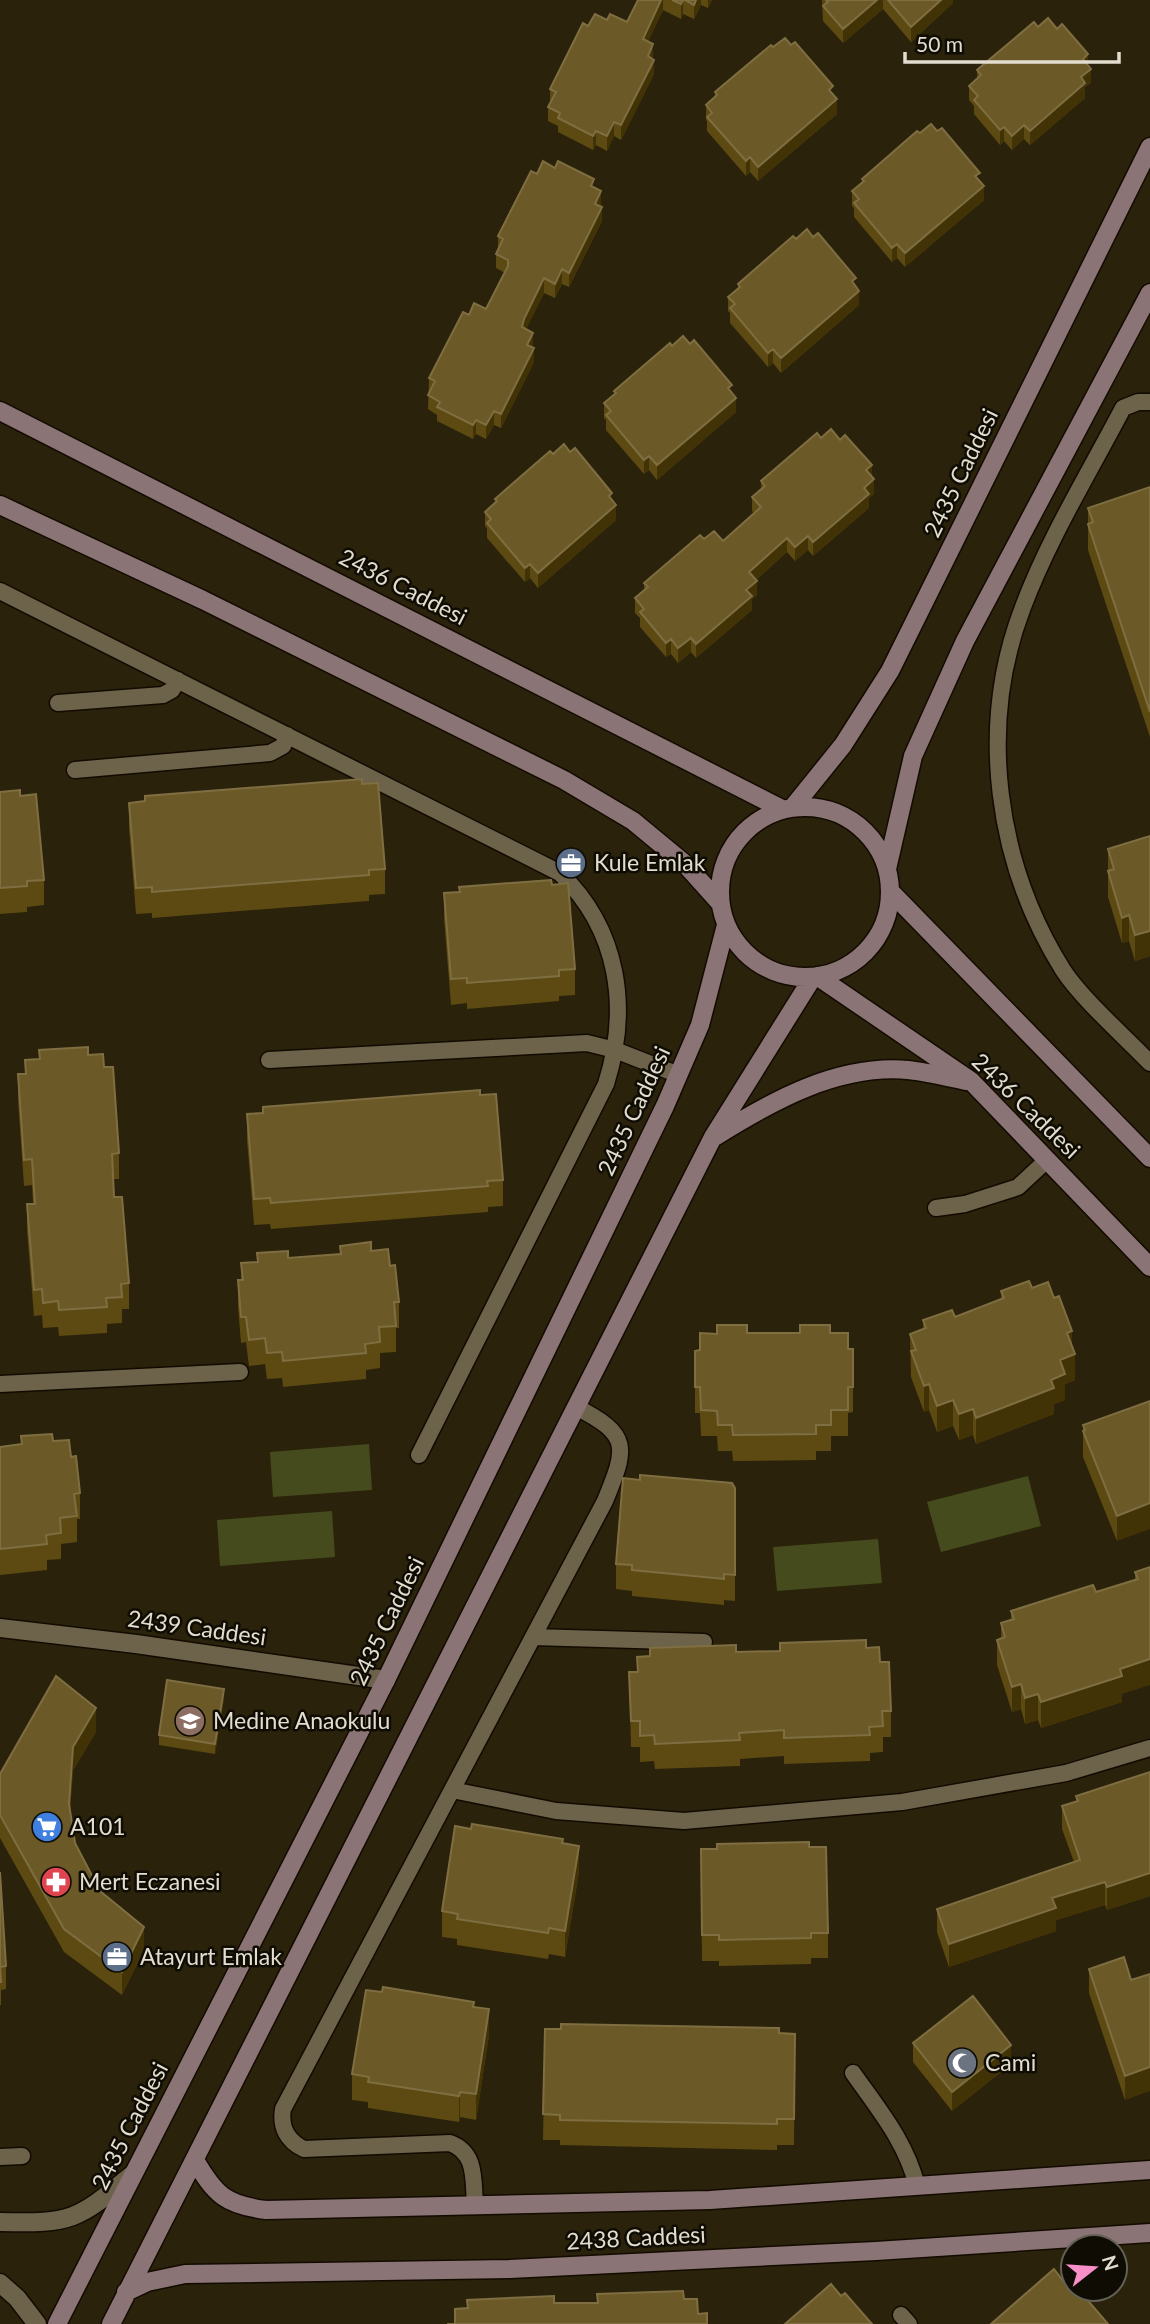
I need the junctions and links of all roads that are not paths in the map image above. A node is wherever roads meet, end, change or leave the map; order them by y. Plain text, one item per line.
1 (1150, 147) edge
2 (1150, 293) edge
3 (1150, 402) edge
4 (0, 411) edge
5 (0, 505) edge
6 (0, 591) edge
7 (178, 680) junction
8 (58, 703) dead end
9 (287, 735) junction
10 (75, 770) dead end
11 (787, 808) junction
12 (887, 869) junction
13 (890, 891) junction
14 (720, 904) junction
15 (726, 925) junction
16 (815, 977) junction
17 (615, 1049) junction
18 (269, 1060) dead end
19 (1150, 1063) edge
20 (679, 1075) junction
21 (971, 1081) junction
22 (713, 1137) junction
23 (1150, 1158) edge
24 (1046, 1160) junction
25 (936, 1208) dead end
26 (1150, 1267) edge
27 (240, 1372) dead end
28 (0, 1384) edge
29 (576, 1407) junction
30 (419, 1455) dead end
31 (0, 1628) edge
32 (533, 1637) junction
33 (704, 1642) dead end
34 (386, 1680) junction
35 (1150, 1748) edge
36 (453, 1790) junction
37 (853, 2073) dead end
38 (22, 2156) dead end
39 (0, 2157) edge
40 (195, 2160) junction
41 (1150, 2170) edge
42 (133, 2174) junction
43 (917, 2186) junction
44 (475, 2205) junction
45 (0, 2221) edge
46 (1150, 2233) edge
47 (0, 2283) edge
48 (127, 2291) junction
49 (37, 2324) edge
50 (57, 2324) edge
51 (111, 2324) edge

1 - 11 street, 2435 Caddesi
2 - 12 street, 2435 Caddesi
3 - 19 lane
4 - 11 street, 2436 Caddesi
5 - 14 street
6 - 7 lane
7 - 8 lane
7 - 9 lane
9 - 10 lane
9 - 17 lane
11 - 12 street, 2435 Caddesi
11 - 14 street, 2435 Caddesi
12 - 13 street, 2435 Caddesi
13 - 16 street, 2435 Caddesi
13 - 23 street
14 - 15 street, 2435 Caddesi
15 - 16 street, 2435 Caddesi
15 - 20 street, 2435 Caddesi
16 - 21 street, 2436 Caddesi
16 - 22 street
17 - 18 lane
17 - 20 lane
17 - 30 lane
20 - 34 street, 2435 Caddesi
21 - 22 street
21 - 24 street, 2436 Caddesi
22 - 29 street
24 - 25 lane
24 - 26 street, 2436 Caddesi
27 - 28 lane
29 - 32 lane
29 - 40 street
31 - 34 street, 2439 Caddesi
32 - 33 lane
32 - 36 lane
34 - 42 street, 2435 Caddesi
35 - 36 lane
36 - 44 lane
37 - 43 lane
38 - 39 lane
40 - 44 street, 2438 Caddesi
40 - 48 street
41 - 43 street, 2438 Caddesi
42 - 45 street
42 - 50 street, 2435 Caddesi
43 - 44 street, 2438 Caddesi
46 - 48 street, 2438 Caddesi
47 - 49 street
48 - 51 street

